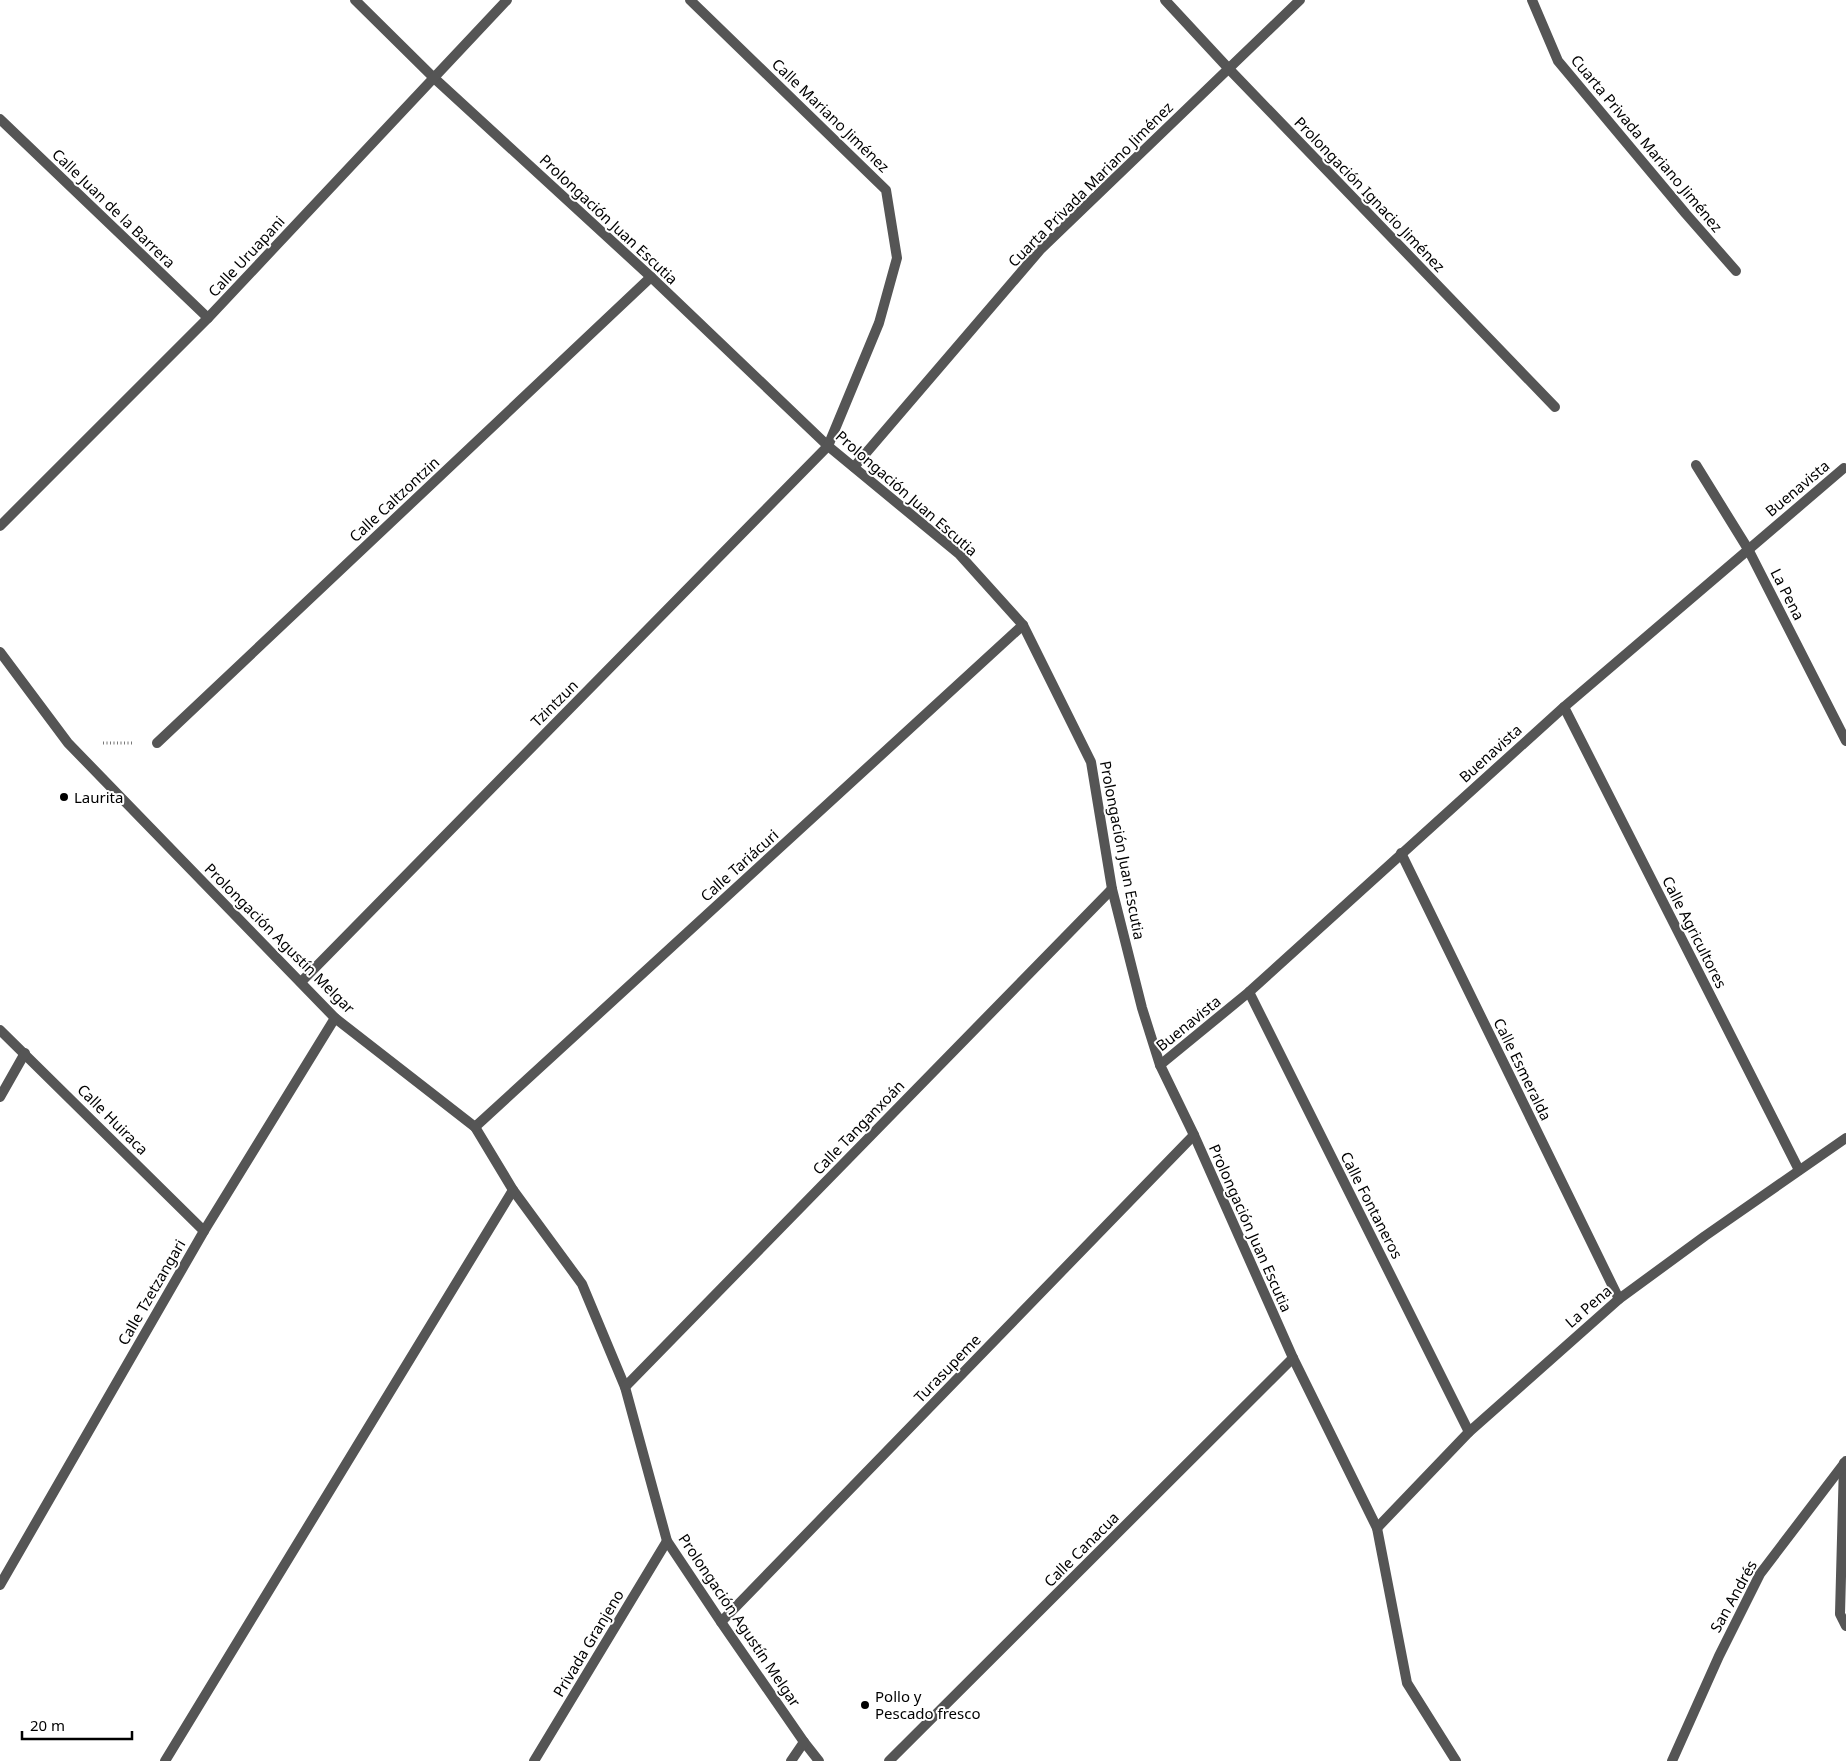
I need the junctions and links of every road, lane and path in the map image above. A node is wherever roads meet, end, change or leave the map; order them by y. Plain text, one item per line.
1 (355, 0) edge
2 (507, 0) edge
3 (690, 0) edge
4 (1165, 0) edge
5 (1300, 0) edge
6 (1532, 0) edge
7 (1228, 69) junction
8 (433, 77) junction
9 (0, 119) edge
10 (1736, 271) dead end
11 (650, 277) junction
12 (208, 318) junction
13 (1555, 407) dead end
14 (828, 446) junction
15 (1696, 465) dead end
16 (854, 467) junction
17 (1844, 468) dead end
18 (0, 526) edge
19 (1748, 549) junction
20 (1023, 625) junction
21 (0, 652) edge
22 (1564, 707) junction
23 (1846, 741) edge
24 (68, 743) junction
25 (157, 743) joint
26 (1401, 853) junction
27 (1112, 889) junction
28 (301, 982) junction
29 (1249, 992) junction
30 (335, 1018) junction
31 (0, 1030) edge
32 (25, 1054) junction
33 (1160, 1065) junction
34 (0, 1096) edge
35 (475, 1127) junction
36 (1194, 1135) junction
37 (1846, 1138) edge
38 (1799, 1170) junction
39 (513, 1190) junction
40 (204, 1231) junction
41 (1619, 1299) junction
42 (1293, 1358) junction
43 (625, 1387) junction
44 (1469, 1432) junction
45 (1845, 1462) edge
46 (1376, 1528) junction
47 (667, 1541) junction
48 (0, 1585) edge
49 (721, 1622) junction
50 (1846, 1626) edge
51 (804, 1742) junction
52 (166, 1761) edge
53 (534, 1761) edge
54 (791, 1761) edge
55 (819, 1761) edge
56 (889, 1761) edge
57 (1456, 1761) edge
58 (1672, 1761) edge

1 - 8 street, Prolongación Juan Escutia
2 - 8 street, Calle Uruapani
3 - 14 street, Calle Mariano Jiménez
4 - 7 street, Prolongación Ignacio Jiménez
5 - 7 street, Cuarta Privada Mariano Jiménez
6 - 10 street, Cuarta Privada Mariano Jiménez
7 - 13 street, Prolongación Ignacio Jiménez
7 - 16 street, Cuarta Privada Mariano Jiménez
8 - 11 street, Prolongación Juan Escutia
8 - 12 street, Calle Uruapani
9 - 12 street, Calle Juan de la Barrera
11 - 14 street, Prolongación Juan Escutia
11 - 25 street, Calle Caltzontzin
12 - 18 street, Calle Uruapani
14 - 16 street, Prolongación Juan Escutia
14 - 28 street, Tzintzun
15 - 19 street, La Pena
16 - 20 street, Prolongación Juan Escutia
17 - 19 street, Buenavista
19 - 22 street, Buenavista
19 - 23 street, La Pena
20 - 27 street, Prolongación Juan Escutia
20 - 35 street, Calle Tariácuri
21 - 24 street, Prolongación Agustín Melgar
22 - 26 street, Buenavista
22 - 38 street, Calle Agricultores
24 - 25 path
24 - 28 street, Prolongación Agustín Melgar
26 - 29 street, Buenavista
26 - 41 street, Calle Esmeralda
27 - 33 street, Prolongación Juan Escutia
27 - 43 street, Calle Tanganxoán
28 - 30 street, Prolongación Agustín Melgar
29 - 33 street, Buenavista
29 - 44 street, Calle Fontaneros
30 - 35 street, Prolongación Agustín Melgar
30 - 40 street, Calle Tzetzangari
31 - 32 street, Calle Huiraca
32 - 34 street
32 - 40 street, Calle Huiraca
33 - 36 street, Prolongación Juan Escutia
35 - 39 street, Prolongación Agustín Melgar
36 - 42 street, Prolongación Juan Escutia
36 - 49 street, Turasupeme
37 - 38 street, La Pena
38 - 41 street, La Pena
39 - 43 street, Prolongación Agustín Melgar
39 - 52 street
40 - 48 street, Calle Tzetzangari
41 - 44 street, La Pena
42 - 46 street, Prolongación Juan Escutia
42 - 56 street, Calle Canacua
43 - 47 street, Prolongación Agustín Melgar
44 - 46 street, La Pena
45 - 50 street
45 - 58 street, San Andrés
46 - 57 street, Prolongación Juan Escutia
47 - 49 street, Prolongación Agustín Melgar
47 - 53 street, Privada Granjeno
49 - 51 street, Prolongación Agustín Melgar
51 - 54 street
51 - 55 street, Prolongación Agustín Melgar

